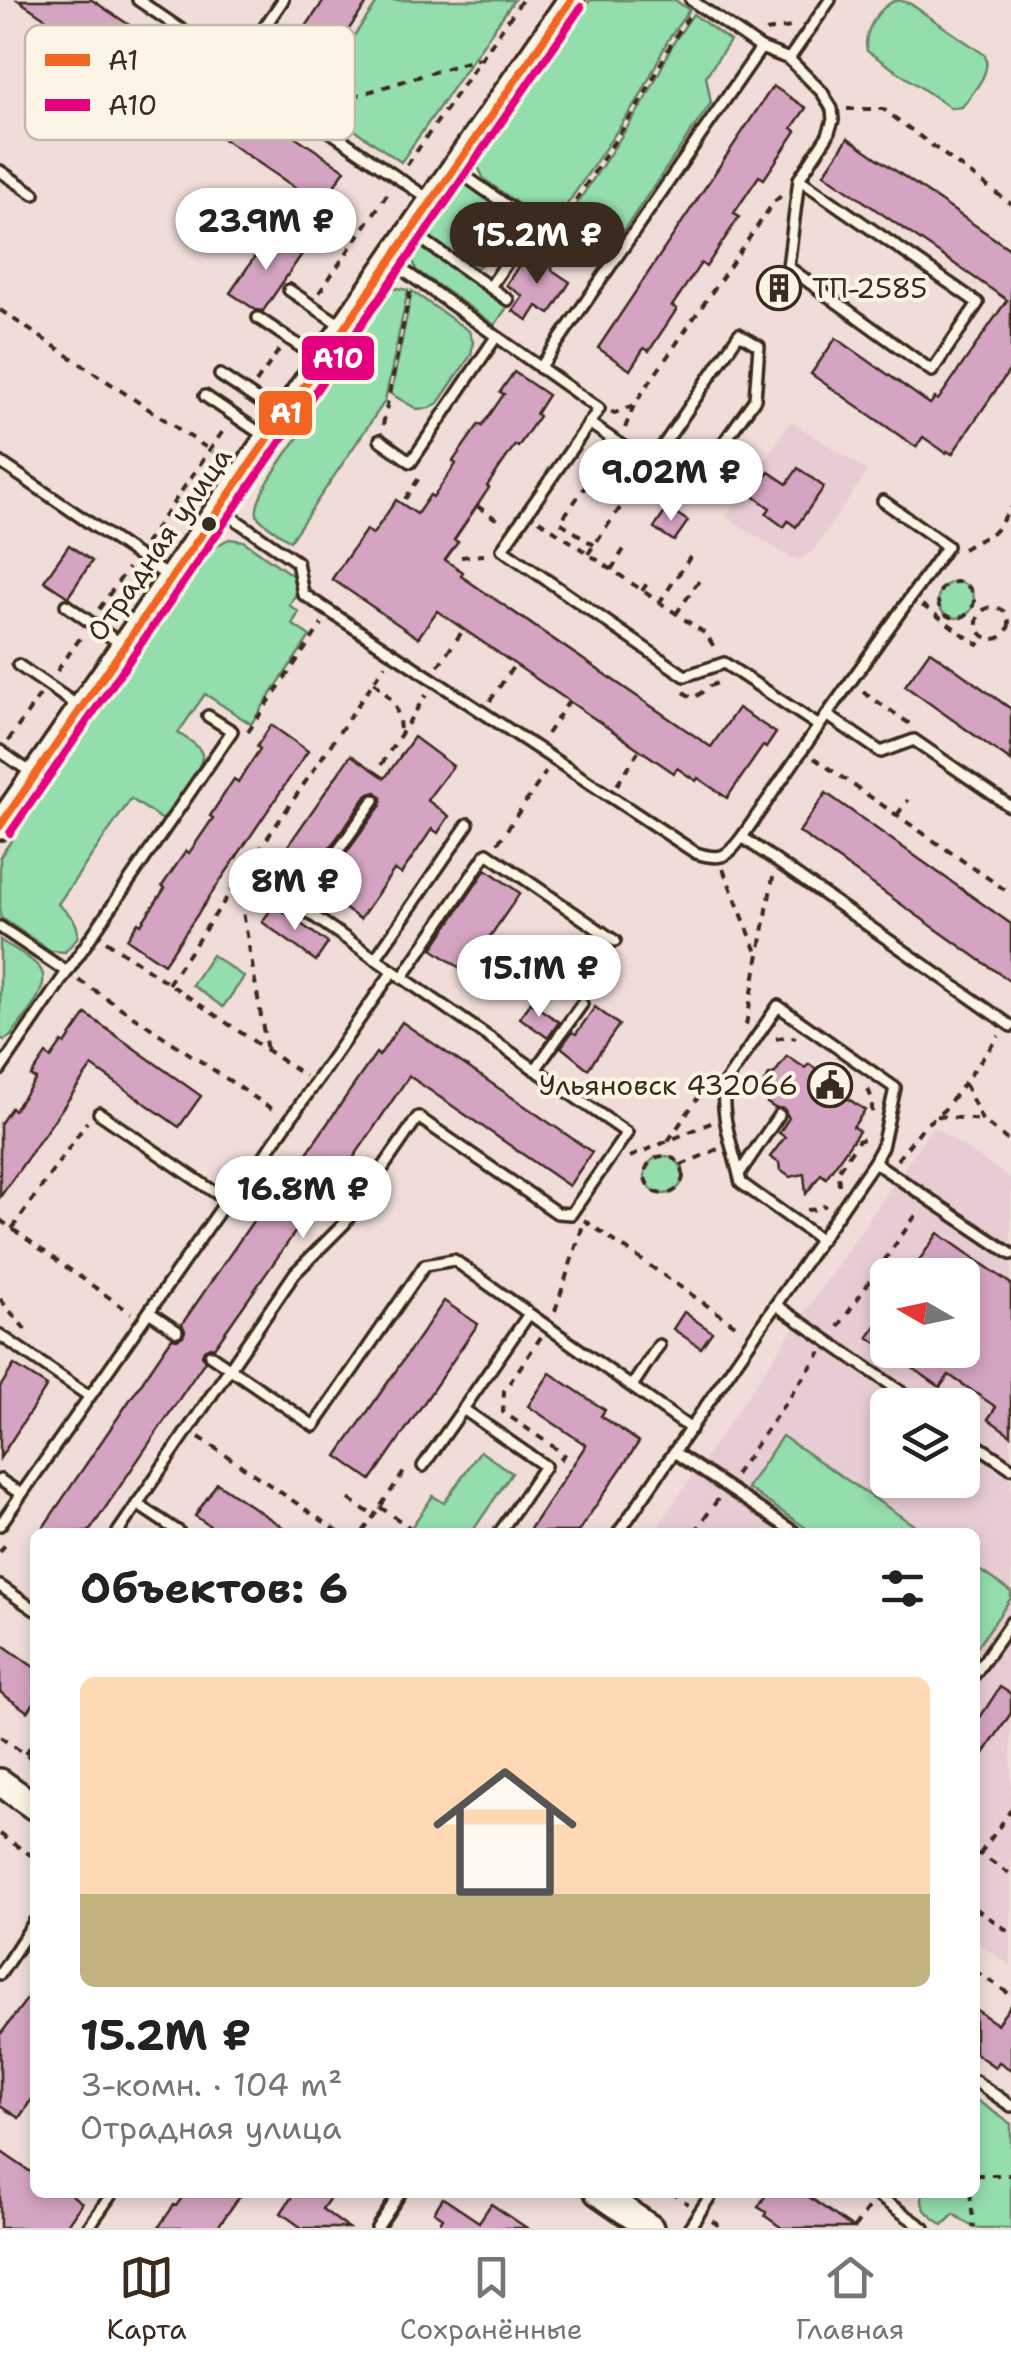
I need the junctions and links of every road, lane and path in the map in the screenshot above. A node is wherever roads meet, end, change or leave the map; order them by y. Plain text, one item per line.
1 (138, 0) edge
2 (283, 0) edge
3 (522, 0) edge
4 (571, 0) edge
5 (830, 0) edge
6 (701, 3) edge
7 (801, 22) dead end
8 (175, 25) edge
9 (266, 25) edge
10 (761, 30) dead end
11 (761, 48) junction
12 (482, 58) junction
13 (789, 59) junction
14 (355, 96) edge
15 (832, 109) junction
16 (343, 140) edge
17 (454, 169) junction
18 (0, 171) edge
19 (398, 178) junction
20 (799, 179) junction
21 (34, 194) dead end
22 (432, 201) junction
23 (774, 202) dead end
24 (1011, 204) edge
25 (534, 224) junction
26 (411, 232) junction
27 (390, 262) junction
28 (413, 278) junction
29 (490, 287) junction
30 (289, 290) dead end
31 (508, 300) dead end
32 (311, 304) junction
33 (0, 310) edge
34 (258, 318) dead end
35 (345, 328) junction
36 (496, 337) junction
37 (288, 338) junction
38 (321, 361) junction
39 (540, 368) junction
40 (220, 375) dead end
41 (249, 394) junction
42 (205, 396) dead end
43 (634, 405) junction
44 (598, 409) junction
45 (234, 416) junction
46 (589, 423) junction
47 (275, 428) junction
48 (380, 440) joint
49 (621, 445) junction
50 (210, 450) junction
51 (226, 460) dead end
52 (0, 462) edge
53 (411, 462) junction
54 (710, 462) dead end
55 (405, 499) dead end
56 (883, 502) dead end
57 (477, 506) dead end
58 (220, 508) junction
59 (1011, 508) edge
60 (527, 512) junction
61 (594, 546) junction
62 (626, 546) dead end
63 (946, 546) junction
64 (693, 553) dead end
65 (588, 554) junction
66 (137, 555) junction
67 (484, 555) dead end
68 (461, 557) dead end
69 (610, 570) junction
70 (171, 578) junction
71 (700, 578) dead end
72 (648, 582) dead end
73 (642, 591) junction
74 (910, 597) junction
75 (659, 603) junction
76 (66, 605) dead end
77 (971, 610) junction
78 (676, 614) junction
79 (979, 615) junction
80 (946, 618) junction
81 (90, 622) junction
82 (464, 628) dead end
83 (985, 636) junction
84 (124, 646) junction
85 (394, 654) junction
86 (724, 663) junction
87 (515, 664) dead end
88 (18, 665) dead end
89 (435, 676) junction
90 (374, 682) junction
91 (722, 682) dead end
92 (47, 685) junction
93 (677, 688) dead end
94 (569, 701) dead end
95 (487, 705) dead end
96 (81, 709) junction
97 (828, 715) junction
98 (208, 716) dead end
99 (819, 726) junction
100 (400, 735) junction
101 (542, 742) dead end
102 (640, 749) dead end
103 (0, 751) edge
104 (810, 755) dead end
105 (554, 760) junction
106 (380, 765) dead end
107 (35, 775) junction
108 (614, 789) dead end
109 (374, 800) dead end
110 (908, 800) dead end
111 (1011, 808) edge
112 (897, 815) junction
113 (468, 824) dead end
114 (0, 826) edge
115 (742, 836) junction
116 (490, 856) junction
117 (719, 858) junction
118 (776, 860) junction
119 (238, 882) junction
120 (1011, 894) edge
121 (0, 927) edge
122 (93, 933) junction
123 (615, 941) dead end
124 (758, 957) junction
125 (375, 959) junction
126 (67, 972) junction
127 (398, 974) junction
128 (168, 984) junction
129 (582, 1004) dead end
130 (1009, 1025) edge
131 (746, 1028) dead end
132 (801, 1040) dead end
133 (762, 1044) dead end
134 (267, 1050) junction
135 (0, 1070) edge
136 (535, 1070) junction
137 (712, 1076) dead end
138 (861, 1080) dead end
139 (315, 1083) junction
140 (965, 1084) junction
141 (95, 1115) joint
142 (779, 1116) dead end
143 (937, 1116) junction
144 (725, 1117) junction
145 (288, 1120) junction
146 (871, 1120) dead end
147 (982, 1120) junction
148 (868, 1134) dead end
149 (668, 1140) junction
150 (732, 1144) junction
151 (1011, 1144) edge
152 (874, 1162) junction
153 (680, 1166) junction
154 (602, 1168) junction
155 (888, 1171) junction
156 (739, 1174) junction
157 (836, 1195) dead end
158 (928, 1198) junction
159 (226, 1200) junction
160 (830, 1202) dead end
161 (796, 1206) dead end
162 (572, 1212) junction
163 (0, 1220) edge
164 (585, 1221) junction
165 (12, 1229) junction
166 (820, 1240) junction
167 (1011, 1254) edge
168 (776, 1305) junction
169 (148, 1312) junction
170 (529, 1314) junction
171 (142, 1322) junction
172 (548, 1327) junction
173 (177, 1332) dead end
174 (0, 1335) edge
175 (753, 1337) junction
176 (828, 1341) junction
177 (659, 1345) dead end
178 (210, 1354) dead end
179 (230, 1368) junction
180 (632, 1386) junction
181 (896, 1388) edge
182 (89, 1396) junction
183 (463, 1409) junction
184 (691, 1428) junction
185 (188, 1429) junction
186 (980, 1447) edge
187 (674, 1452) junction
188 (423, 1466) dead end
189 (1011, 1468) edge
190 (554, 1470) dead end
191 (0, 1480) edge
192 (727, 1487) junction
193 (21, 1494) junction
194 (349, 1499) dead end
195 (137, 1504) junction
196 (380, 1508) dead end
197 (374, 1516) dead end
198 (0, 1525) edge
199 (121, 1528) edge
200 (173, 1528) edge
201 (333, 1528) edge
202 (410, 1528) edge
203 (503, 1528) edge
204 (622, 1528) edge
205 (699, 1528) edge
206 (788, 1528) edge
207 (10, 1536) dead end
208 (0, 1552) edge
209 (0, 1586) edge
210 (30, 1607) edge
211 (1011, 1622) edge
212 (980, 1658) edge
213 (0, 1737) edge
214 (30, 1748) edge
215 (26, 1754) junction
216 (30, 1757) edge
217 (0, 1782) edge
218 (30, 1803) edge
219 (1011, 1810) edge
220 (0, 1834) edge
221 (980, 1851) edge
222 (30, 1855) edge
223 (980, 1855) edge
224 (1011, 1875) edge
225 (980, 1911) edge
226 (30, 1929) edge
227 (1011, 1933) edge
228 (0, 1974) edge
229 (980, 1974) edge
230 (1011, 1995) edge
231 (980, 2084) edge
232 (1011, 2106) edge
233 (980, 2175) edge
234 (1011, 2175) edge
235 (108, 2198) edge
236 (397, 2198) edge
237 (607, 2198) edge
238 (709, 2198) edge
239 (872, 2198) edge
240 (880, 2198) edge
241 (971, 2198) edge
242 (88, 2228) edge
243 (377, 2228) edge
244 (650, 2228) edge
245 (689, 2228) edge
246 (854, 2228) edge
247 (924, 2228) edge
248 (974, 2228) edge

1 - 8 lane
2 - 9 lane
3 - 12 path
4 - 17 street, Отрадная улица
5 - 13 lane
6 - 11 lane
6 - 25 path
7 - 10 path
11 - 13 lane
11 - 39 lane
12 - 14 path
12 - 19 path
13 - 15 lane
15 - 20 lane
15 - 24 path
16 - 19 lane
17 - 22 street, Отрадная улица
17 - 25 lane
18 - 21 lane
19 - 22 lane
19 - 32 path
20 - 20 lane
22 - 26 street, Отрадная улица
23 - 43 path
25 - 29 lane
26 - 27 street, Отрадная улица
26 - 29 lane
27 - 28 lane
27 - 35 street, Отрадная улица
28 - 36 lane
28 - 48 path
29 - 31 lane
30 - 32 lane
32 - 35 lane
33 - 50 path
34 - 37 lane
35 - 38 street, Отрадная улица
36 - 39 lane
36 - 53 lane
37 - 38 lane
37 - 41 path
38 - 47 street, Отрадная улица
39 - 44 lane
40 - 41 lane
41 - 47 lane
42 - 45 lane
43 - 44 path
43 - 49 path
44 - 46 lane
45 - 47 lane
45 - 50 path
46 - 49 lane
46 - 60 lane
47 - 58 street, Отрадная улица
48 - 53 lane
49 - 54 lane
50 - 51 path
50 - 66 path
52 - 66 lane
53 - 55 path
56 - 63 lane
57 - 60 path
58 - 70 street, Отрадная улица
58 - 85 lane
59 - 63 path
60 - 65 path
60 - 86 lane
61 - 61 path
61 - 65 path
62 - 69 path
63 - 74 lane
64 - 75 path
65 - 69 path
66 - 70 lane
66 - 81 path
67 - 68 path
69 - 73 path
70 - 84 street, Отрадная улица
71 - 78 path
72 - 73 path
73 - 75 path
74 - 80 path
74 - 97 lane
75 - 78 path
76 - 81 lane
77 - 79 path
77 - 80 path
77 - 80 path
78 - 86 path
79 - 83 path
79 - 83 path
80 - 83 path
81 - 84 lane
81 - 92 path
82 - 89 path
84 - 96 street, Отрадная улица
85 - 89 lane
85 - 90 path
86 - 99 lane
87 - 95 path
88 - 92 lane
89 - 100 path
89 - 105 lane
90 - 100 path
90 - 119 path
91 - 93 path
92 - 96 lane
92 - 103 path
94 - 101 path
96 - 107 street, Отрадная улица
97 - 99 lane
97 - 111 lane
98 - 122 lane
99 - 115 lane
100 - 106 path
102 - 108 path
103 - 107 lane
104 - 112 path
105 - 116 path
105 - 117 lane
107 - 114 street, Отрадная улица
109 - 125 lane
110 - 112 path
112 - 120 path
113 - 125 lane
115 - 117 lane
115 - 118 lane
116 - 123 lane
116 - 127 lane
117 - 124 path
118 - 124 path
118 - 130 lane
119 - 128 path
119 - 134 path
121 - 126 lane
122 - 126 lane
122 - 128 path
124 - 131 path
125 - 127 lane
126 - 135 lane
126 - 145 path
127 - 136 lane
127 - 139 lane
128 - 134 path
129 - 136 lane
130 - 140 path
132 - 133 path
134 - 139 path
136 - 154 lane
137 - 149 path
138 - 146 path
139 - 145 lane
140 - 143 path
140 - 147 path
141 - 159 lane
141 - 165 path
142 - 156 lane
143 - 147 path
143 - 155 path
144 - 149 path
144 - 150 lane
144 - 152 lane
145 - 159 lane
147 - 151 path
148 - 157 path
149 - 154 path
150 - 153 path
150 - 156 lane
152 - 155 lane
152 - 166 lane
153 - 153 path
154 - 162 lane
155 - 158 lane
156 - 166 lane
158 - 167 lane
158 - 176 path
159 - 169 lane
160 - 161 path
162 - 164 path
162 - 179 lane
163 - 165 path
164 - 172 path
164 - 175 path
165 - 171 path
166 - 168 lane
168 - 175 lane
168 - 176 lane
169 - 171 lane
169 - 173 lane
170 - 172 lane
170 - 179 lane
170 - 183 lane
171 - 182 lane
172 - 180 lane
172 - 190 path
174 - 182 lane
175 - 184 lane
176 - 181 lane
176 - 192 path
177 - 180 lane
178 - 179 lane
179 - 185 lane
180 - 184 lane
182 - 193 lane
183 - 188 lane
183 - 203 lane
184 - 187 lane
185 - 195 lane
185 - 201 path
186 - 189 lane
187 - 192 lane
187 - 204 lane
191 - 193 lane
192 - 205 path
192 - 206 lane
193 - 198 lane
194 - 197 path
195 - 199 lane
195 - 200 lane
196 - 202 path
207 - 208 path
209 - 210 lane
211 - 212 lane
213 - 215 path
214 - 215 path
215 - 216 path
217 - 218 street
219 - 221 path
220 - 222 path
223 - 224 path
225 - 227 path
226 - 228 lane
229 - 230 path
231 - 232 lane
233 - 234 path
235 - 242 lane
236 - 243 lane
237 - 244 street
238 - 245 lane
239 - 246 path
240 - 247 lane
241 - 248 path

